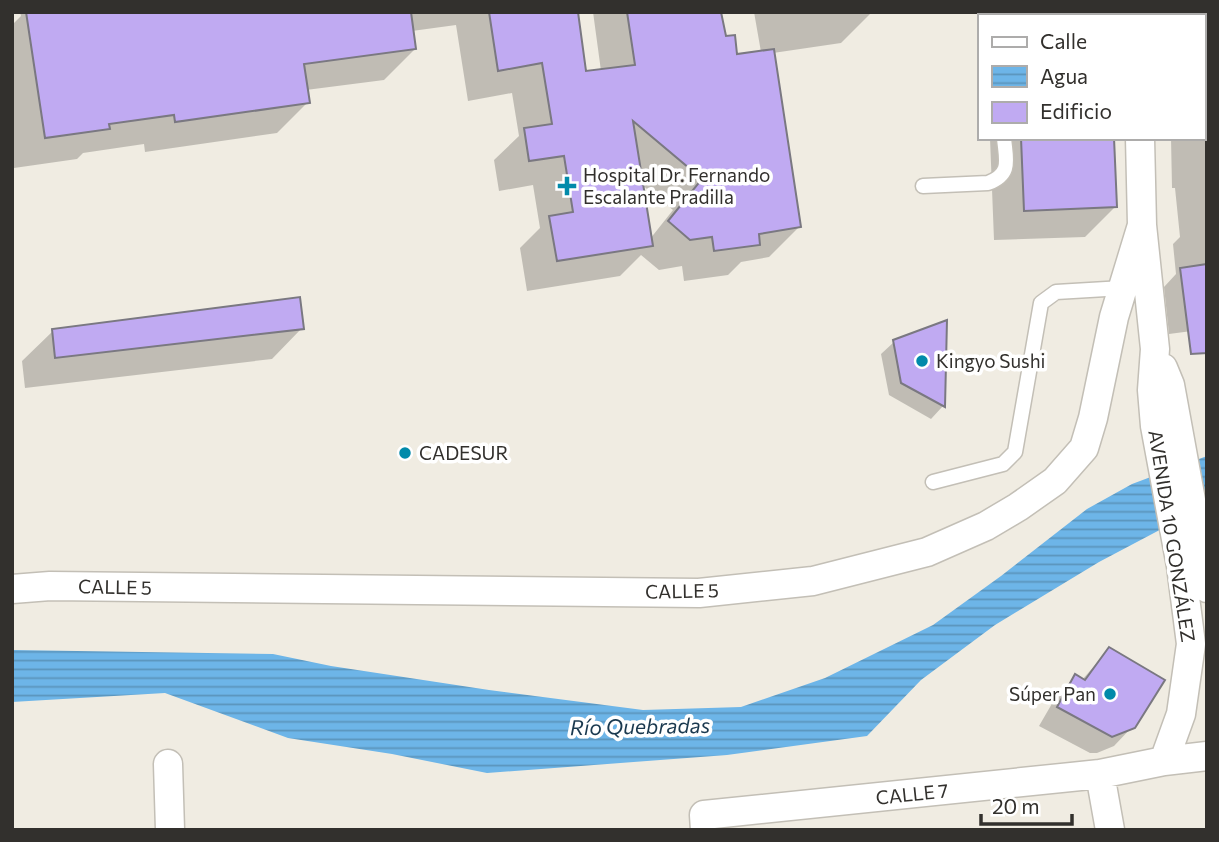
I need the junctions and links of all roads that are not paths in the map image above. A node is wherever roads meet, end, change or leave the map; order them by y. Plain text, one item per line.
1 (1004, 140) edge
2 (1140, 140) edge
3 (923, 186) dead end
4 (1142, 225) junction
5 (1123, 288) junction
6 (933, 482) dead end
7 (1196, 571) edge
8 (12, 589) edge
9 (1205, 752) edge
10 (1164, 761) junction
11 (168, 764) dead end
12 (1100, 774) junction
13 (705, 822) edge
14 (170, 830) edge
15 (1110, 830) edge

1 - 3 lane
2 - 4 street, AVENIDA 10 GONZÁLEZ
4 - 5 street, CALLE 5
4 - 7 street, AVENIDA 10 GONZÁLEZ
5 - 6 lane
5 - 8 street, CALLE 5
7 - 10 street, AVENIDA 10 GONZÁLEZ
9 - 10 street, CALLE 7
10 - 12 street, CALLE 7
11 - 14 street
12 - 13 street, CALLE 7
12 - 15 street

